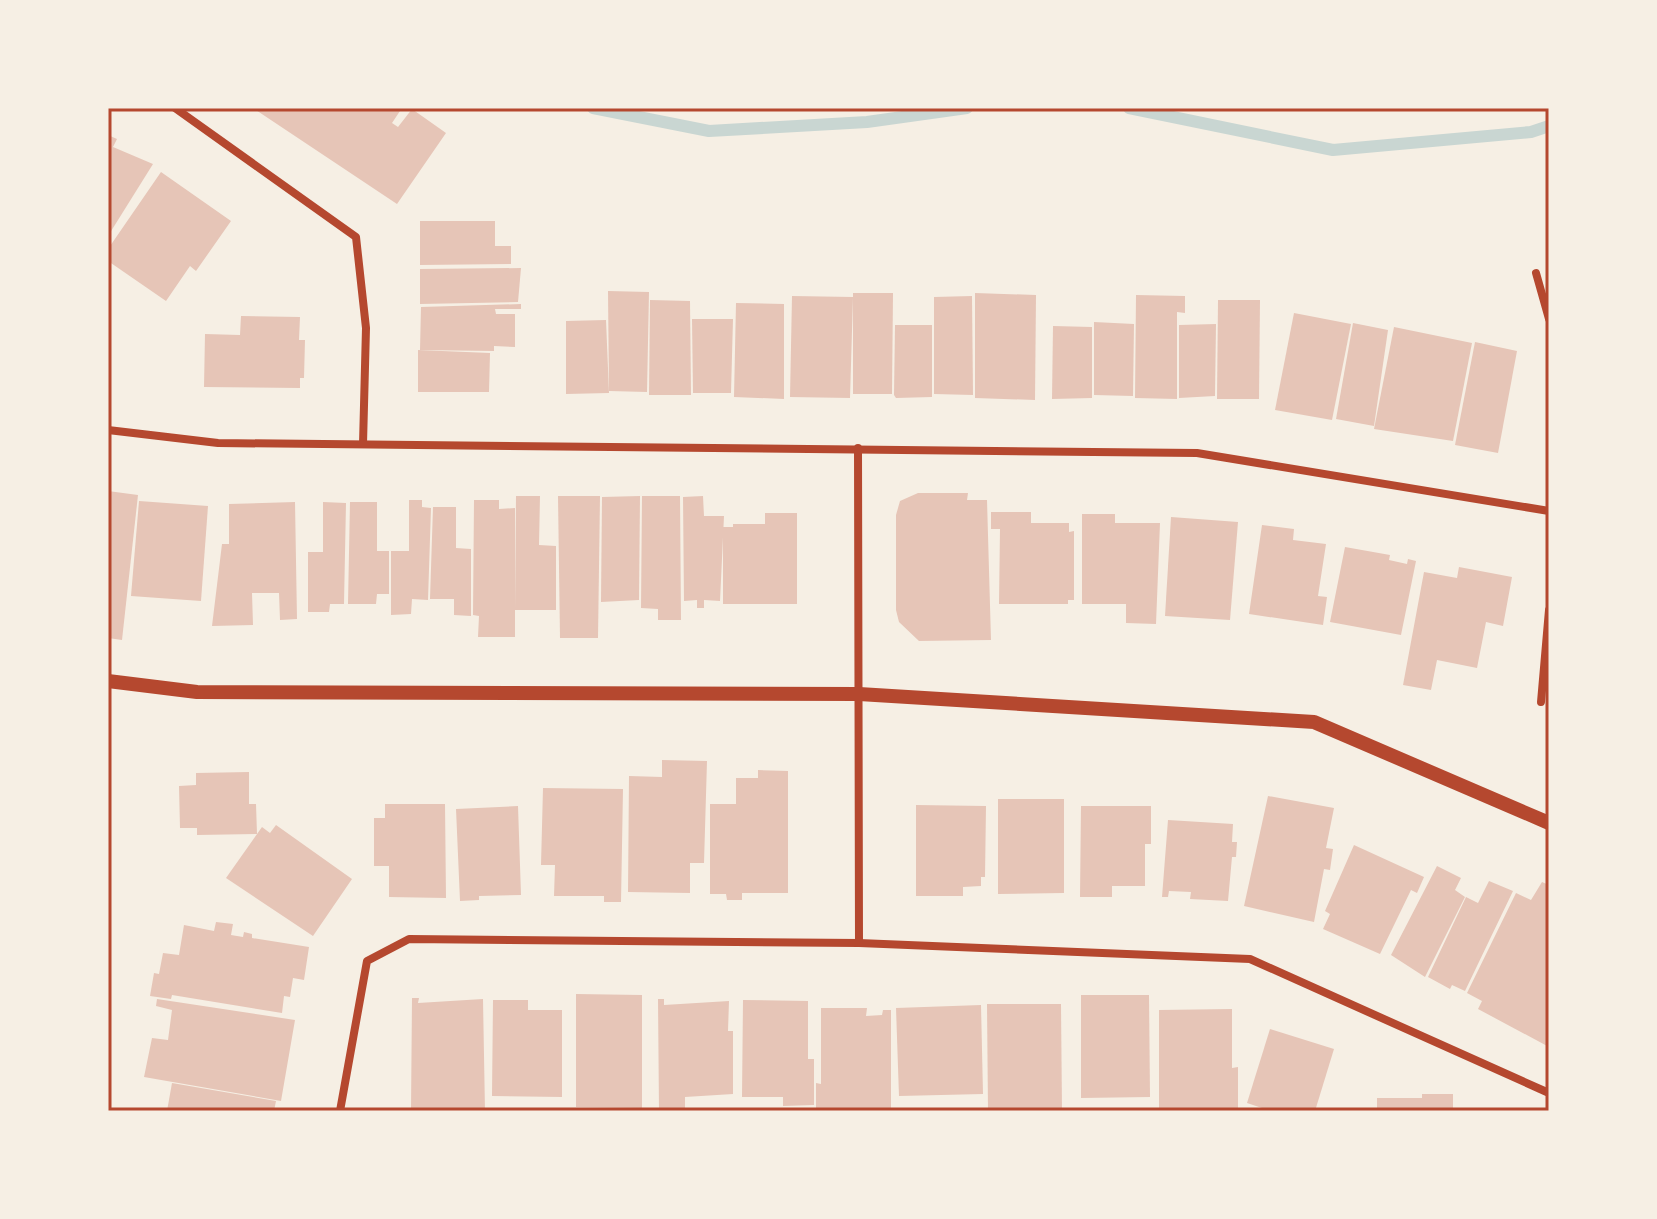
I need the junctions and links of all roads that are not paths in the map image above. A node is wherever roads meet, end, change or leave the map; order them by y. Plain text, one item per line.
1 (175, 108) edge
2 (1536, 273) dead end
3 (1549, 319) edge
4 (108, 430) edge
5 (363, 444) junction
6 (858, 448) junction
7 (1549, 511) edge
8 (1549, 610) edge
9 (108, 681) edge
10 (859, 694) junction
11 (1541, 702) dead end
12 (1549, 823) edge
13 (859, 943) junction
14 (1549, 1093) edge
15 (340, 1111) edge

1 - 5 street
2 - 3 street
4 - 5 street
5 - 6 street
6 - 7 street
6 - 10 street
8 - 11 street
9 - 10 street
10 - 12 street
10 - 13 street
13 - 14 street
13 - 15 street

